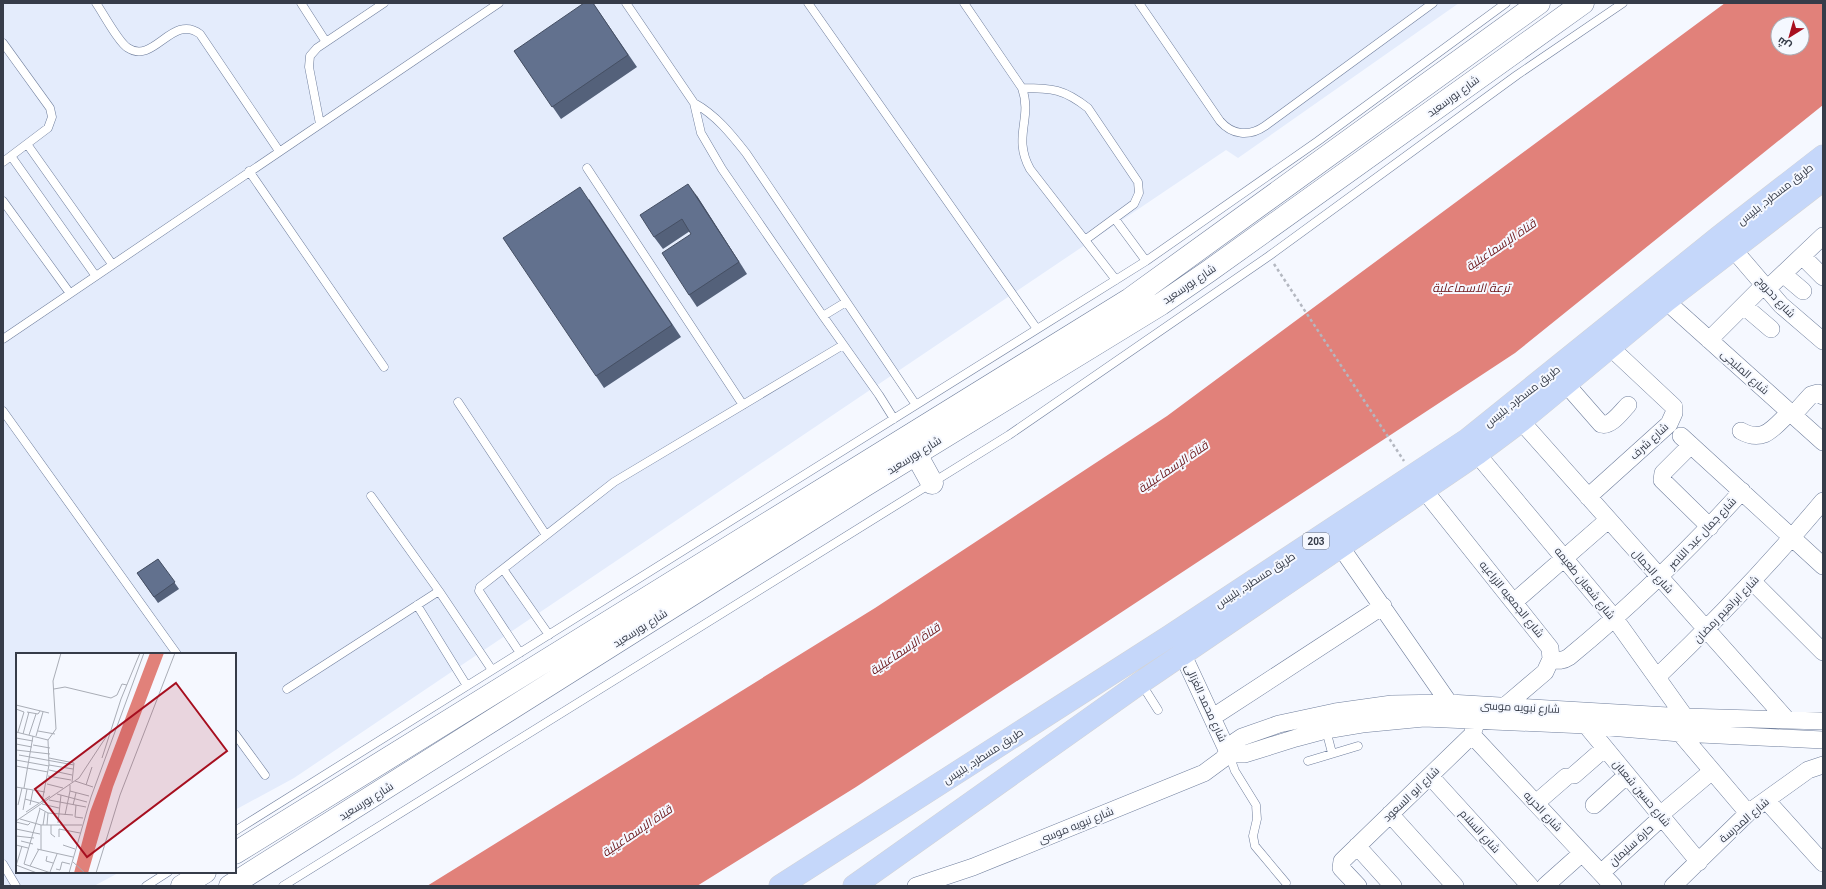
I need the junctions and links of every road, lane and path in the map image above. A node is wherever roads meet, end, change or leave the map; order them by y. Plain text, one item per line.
1 (96, 3) edge
2 (301, 3) edge
3 (384, 3) edge
4 (499, 3) edge
5 (626, 3) edge
6 (808, 3) edge
7 (964, 3) edge
8 (1139, 3) edge
9 (1433, 3) edge
10 (1506, 3) edge
11 (1539, 3) edge
12 (1583, 3) edge
13 (1623, 3) edge
14 (326, 42) junction
15 (3, 43) edge
16 (1022, 88) junction
17 (694, 103) junction
18 (320, 124) junction
19 (27, 144) junction
20 (279, 151) junction
21 (11, 156) junction
22 (1823, 156) edge
23 (3, 162) edge
24 (587, 168) dead end
25 (249, 171) junction
26 (1823, 180) edge
27 (3, 201) edge
28 (1115, 219) junction
29 (1823, 236) edge
30 (1084, 240) junction
31 (1733, 249) junction
32 (1269, 256) junction
33 (1802, 256) junction
34 (1146, 261) junction
35 (112, 264) junction
36 (1783, 274) junction
37 (95, 276) junction
38 (1823, 277) edge
39 (1116, 280) junction
40 (1766, 287) junction
41 (1803, 291) dead end
42 (69, 292) junction
43 (1666, 301) junction
44 (846, 302) junction
45 (1744, 306) junction
46 (823, 316) junction
47 (1037, 329) junction
48 (1771, 329) dead end
49 (3, 339) edge
50 (1823, 339) edge
51 (1709, 340) junction
52 (843, 345) junction
53 (1610, 348) junction
54 (384, 367) dead end
55 (1566, 384) junction
56 (1823, 396) edge
57 (458, 402) dead end
58 (743, 405) junction
59 (916, 406) junction
60 (1628, 406) dead end
61 (3, 411) edge
62 (1792, 414) junction
63 (894, 419) junction
64 (1521, 421) junction
65 (1741, 431) dead end
66 (1823, 442) edge
67 (1398, 452) dead end
68 (916, 454) junction
69 (1477, 454) junction
70 (932, 483) junction
71 (1424, 490) junction
72 (1742, 491) junction
73 (371, 496) dead end
74 (1588, 497) junction
75 (1823, 501) edge
76 (1608, 520) junction
77 (1710, 527) junction
78 (546, 535) junction
79 (1792, 538) junction
80 (1340, 546) junction
81 (1564, 558) junction
82 (1823, 566) edge
83 (503, 568) junction
84 (1659, 578) junction
85 (1753, 582) junction
86 (439, 591) junction
87 (1514, 602) junction
88 (417, 605) junction
89 (1383, 606) junction
90 (1615, 619) junction
91 (1707, 630) junction
92 (549, 635) junction
93 (1823, 652) edge
94 (176, 653) edge
95 (520, 653) junction
96 (1183, 655) junction
97 (1551, 658) junction
98 (492, 670) junction
99 (1657, 677) junction
100 (1140, 683) junction
101 (467, 686) junction
102 (287, 689) dead end
103 (1449, 703) junction
104 (1505, 706) junction
105 (1158, 710) dead end
106 (1213, 717) junction
107 (1685, 717) junction
108 (1787, 720) junction
109 (1823, 721) edge
110 (1586, 726) junction
111 (1475, 728) junction
112 (1326, 730) junction
113 (1680, 733) junction
114 (236, 735) edge
115 (1823, 740) edge
116 (1358, 746) dead end
117 (1605, 748) junction
118 (1228, 752) junction
119 (1332, 753) junction
120 (1308, 761) dead end
121 (1823, 765) edge
122 (1712, 771) junction
123 (1627, 775) junction
124 (265, 776) dead end
125 (1430, 776) junction
126 (1766, 800) junction
127 (1536, 803) junction
128 (1594, 805) dead end
129 (1748, 813) junction
130 (1390, 814) junction
131 (1661, 816) junction
132 (236, 830) edge
133 (1357, 846) junction
134 (236, 852) edge
135 (1582, 852) junction
136 (1821, 857) edge
137 (1699, 862) junction
138 (3, 864) edge
139 (166, 873) edge
140 (203, 873) edge
141 (1601, 873) junction
142 (1286, 883) dead end
143 (16, 886) edge
144 (146, 886) edge
145 (182, 886) edge
146 (230, 886) edge
147 (282, 886) edge
148 (780, 886) edge
149 (854, 886) edge
150 (916, 886) edge
151 (1358, 886) edge
152 (1393, 886) edge
153 (1455, 886) edge
154 (1530, 886) edge
155 (1545, 886) edge
156 (1613, 886) edge
157 (1673, 886) edge

1 - 20 lane
2 - 14 lane
3 - 14 lane
4 - 18 lane
5 - 17 lane
6 - 47 lane
7 - 16 lane
8 - 9 lane
10 - 34 lane
11 - 134 main road, شارع بورسعيد
12 - 68 main road, شارع بورسعيد
13 - 32 lane
14 - 18 lane
15 - 19 lane
16 - 28 lane
16 - 30 lane
17 - 44 lane
17 - 46 lane
18 - 20 lane
19 - 21 lane
19 - 35 lane
20 - 25 lane
21 - 23 lane
21 - 37 lane
22 - 148 main road, طريق مسطرد, بلبيس / 203
24 - 58 lane
25 - 35 lane
25 - 54 lane
26 - 31 main road, طريق مسطرد, بلبيس / 203
27 - 42 lane
28 - 30 lane
28 - 34 lane
29 - 33 street
30 - 39 lane
31 - 40 street, شارع دحروج
31 - 43 main road, طريق مسطرد, بلبيس / 203
32 - 67 path
32 - 70 lane
33 - 36 street
33 - 38 street
34 - 39 lane
35 - 37 lane
36 - 40 street
36 - 41 street
37 - 42 lane
39 - 47 lane
40 - 45 street
40 - 50 street, شارع دحروج
42 - 49 lane
43 - 51 street, شارع المليجى
43 - 53 main road, طريق مسطرد, بلبيس / 203
44 - 46 lane
44 - 59 lane
45 - 48 street
45 - 51 street
46 - 52 lane
47 - 59 lane
51 - 62 street, شارع المليجى
52 - 58 lane
52 - 63 lane
53 - 55 main road, طريق مسطرد, بلبيس / 203
53 - 74 street, شارع شرف
55 - 60 street
55 - 64 main road, طريق مسطرد, بلبيس / 203
56 - 62 street
57 - 78 lane
58 - 78 lane
59 - 63 lane
61 - 94 lane
62 - 65 street
62 - 66 street, شارع المليجى
63 - 92 lane
64 - 69 main road, طريق مسطرد, بلبيس / 203
64 - 74 street, شارع الجمال
68 - 70 main road
68 - 146 main road, شارع بورسعيد
69 - 71 main road, طريق مسطرد, بلبيس / 203
69 - 81 street, شارع شعبان طعيمه
70 - 147 lane
71 - 80 main road, طريق مسطرد, بلبيس / 203
71 - 87 street, شارع الجمعيه الزراعيه
72 - 77 street, شارع جمال عبد الناصر
72 - 77 street
72 - 79 street
73 - 86 lane
74 - 76 street, شارع الجمال
75 - 79 street, شارع ابراهيم رمضان
76 - 81 street
76 - 84 street, شارع الجمال
77 - 84 street, شارع جمال عبد الناصر
78 - 83 lane
79 - 82 street
79 - 85 street, شارع ابراهيم رمضان
80 - 89 street
80 - 96 main road, طريق مسطرد, بلبيس / 203
81 - 87 street
81 - 90 street, شارع شعبان طعيمه
83 - 92 lane
83 - 95 lane
84 - 90 street, شارع جمال عبد الناصر
84 - 91 street, شارع الجمال
85 - 91 street, شارع ابراهيم رمضان
85 - 93 street
86 - 88 lane
86 - 98 lane
87 - 97 street, شارع الجمعيه الزراعيه
88 - 101 lane
88 - 102 lane
89 - 103 street
89 - 106 street
90 - 97 street, شارع جمال عبد الناصر
90 - 99 street, شارع شعبان طعيمه
91 - 99 street, شارع ابراهيم رمضان
91 - 108 street, شارع الجمال
92 - 95 lane
95 - 98 lane
96 - 100 main road, طريق مسطرد, بلبيس / 203
96 - 106 street, شارع محمد الغزالى
97 - 104 street
98 - 101 lane
99 - 107 street, شارع شعبان طعيمه
100 - 105 lane
100 - 149 main road, طريق مسطرد, بلبيس / 203
101 - 132 lane
103 - 104 street, شارع نبويه موسى
103 - 118 street, شارع نبويه موسى
104 - 107 street, شارع نبويه موسى
106 - 118 street, شارع محمد الغزالى
107 - 108 street, شارع نبويه موسى
108 - 109 street, شارع نبويه موسى
110 - 111 street, شارع نبويه موسى
110 - 113 street, شارع نبويه موسى
110 - 117 street, شارع حسين شعبان
111 - 112 street, شارع نبويه موسى
111 - 125 street, شارع ابو السعود
111 - 127 street, شارع الحريه
112 - 118 street, شارع نبويه موسى
112 - 119 lane
113 - 115 street, شارع نبويه موسى
113 - 122 street
114 - 124 lane
116 - 119 lane
117 - 123 street, شارع حسين شعبان
117 - 127 street
118 - 142 lane
118 - 150 street, شارع نبويه موسى
119 - 120 lane
121 - 126 street, شارع المدرسة
122 - 129 street
122 - 131 street, حارة سليمان
123 - 128 street
123 - 131 street, شارع حسين شعبان
125 - 130 street, شارع ابو السعود
125 - 154 street, شارع السلام
126 - 129 street, شارع المدرسة
126 - 136 street
127 - 135 street, شارع الحريه
129 - 137 street, شارع المدرسة
130 - 133 street, شارع ابو السعود
130 - 153 street
131 - 137 street, شارع حسين شعبان
131 - 141 street, حارة سليمان
133 - 151 street, شارع ابو السعود
133 - 152 street
135 - 141 street, شارع الحريه
135 - 155 street
137 - 157 street, شارع المدرسة
138 - 143 lane
139 - 144 lane
140 - 145 main road
141 - 156 street, شارع الحريه

